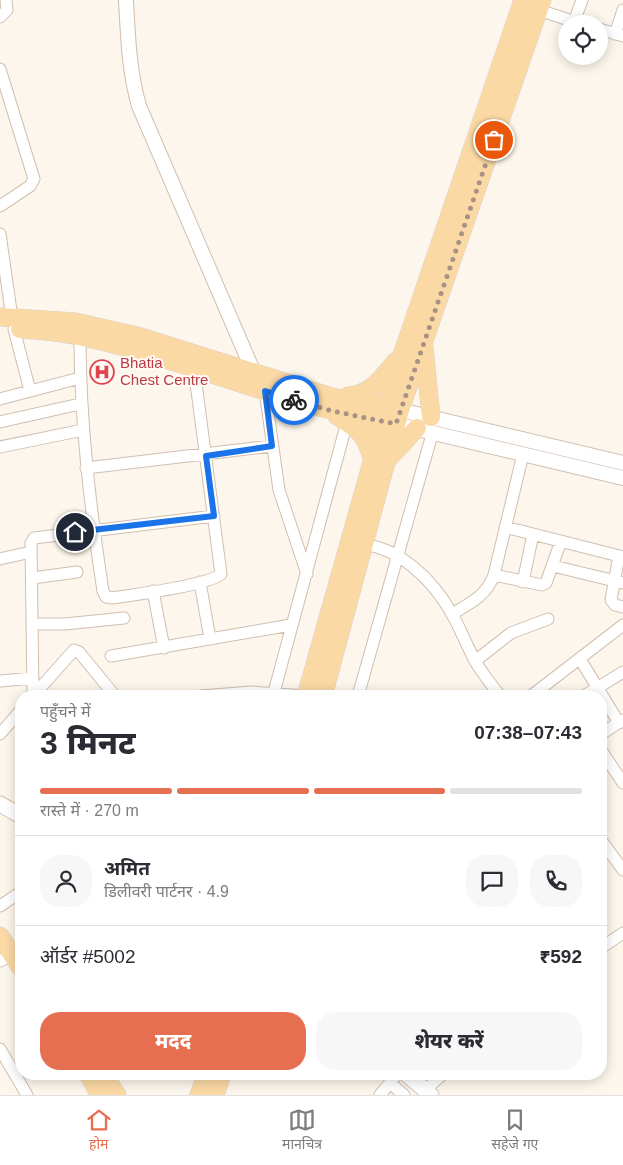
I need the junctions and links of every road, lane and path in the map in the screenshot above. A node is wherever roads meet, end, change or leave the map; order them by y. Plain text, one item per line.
1 (6, 0) edge
2 (126, 0) edge
3 (582, 0) edge
4 (523, 1) edge
5 (540, 6) edge
6 (623, 10) edge
7 (560, 15) edge
8 (579, 15) edge
9 (0, 17) edge
10 (619, 35) edge
11 (0, 69) edge
12 (0, 206) edge
13 (0, 234) edge
14 (7, 323) edge
15 (80, 336) junction
16 (424, 342) junction
17 (403, 352) junction
18 (194, 368) junction
19 (254, 373) junction
20 (80, 378) junction
21 (30, 391) junction
22 (265, 391) junction
23 (0, 398) edge
24 (80, 404) junction
25 (330, 404) junction
26 (391, 415) junction
27 (0, 422) edge
28 (347, 422) junction
29 (427, 426) junction
30 (84, 430) junction
31 (272, 446) junction
32 (0, 447) edge
33 (523, 454) junction
34 (206, 456) junction
35 (380, 461) junction
36 (623, 463) edge
37 (86, 468) junction
38 (623, 478) edge
39 (214, 516) junction
40 (505, 527) junction
41 (94, 531) junction
42 (533, 534) junction
43 (561, 541) junction
44 (356, 544) junction
45 (32, 552) junction
46 (399, 556) junction
47 (621, 556) edge
48 (0, 559) edge
49 (553, 566) junction
50 (77, 572) dead end
51 (307, 574) junction
52 (494, 575) junction
53 (32, 578) junction
54 (200, 582) junction
55 (523, 582) junction
56 (619, 582) edge
57 (154, 591) junction
58 (623, 607) edge
59 (452, 614) junction
60 (124, 618) dead end
61 (548, 619) dead end
62 (33, 624) junction
63 (291, 625) junction
64 (623, 625) edge
65 (210, 639) junction
66 (164, 648) junction
67 (111, 656) dead end
68 (580, 659) junction
69 (475, 660) junction
70 (623, 672) edge
71 (33, 678) junction
72 (0, 681) edge
73 (598, 688) junction
74 (33, 690) edge
75 (38, 690) edge
76 (110, 690) edge
77 (274, 690) edge
78 (308, 690) edge
79 (324, 690) edge
80 (360, 690) edge
81 (496, 690) edge
82 (539, 690) edge
83 (594, 690) edge
84 (607, 701) edge
85 (15, 717) edge
86 (621, 722) edge
87 (607, 730) edge
88 (0, 734) edge
89 (607, 759) edge
90 (623, 782) edge
91 (0, 804) edge
92 (15, 813) edge
93 (607, 848) edge
94 (622, 868) edge
95 (15, 896) edge
96 (0, 906) edge
97 (0, 922) edge
98 (623, 933) edge
99 (0, 936) edge
100 (607, 944) edge
101 (14, 959) edge
102 (1, 1053) edge
103 (15, 1076) edge
104 (18, 1080) edge
105 (91, 1080) edge
106 (107, 1080) edge
107 (391, 1080) edge
108 (394, 1080) edge
109 (413, 1080) edge
110 (438, 1080) edge
111 (218, 1085) edge
112 (428, 1092) edge
113 (27, 1095) edge
114 (100, 1095) edge
115 (117, 1095) edge
116 (199, 1095) edge
117 (380, 1095) edge
118 (404, 1095) edge

1 - 9 street
2 - 19 street
3 - 8 street
4 - 5 street
4 - 17 main road
5 - 7 street
5 - 16 main road
6 - 10 street
11 - 12 street
13 - 14 street
14 - 15 main road
14 - 19 main road
14 - 21 street
15 - 18 main road
15 - 20 street
16 - 26 main road
16 - 29 main road
17 - 25 main road
17 - 26 main road
18 - 22 main road
18 - 34 street
19 - 25 main road
20 - 21 street
20 - 24 street
21 - 23 street
22 - 25 main road
22 - 31 street
24 - 27 street
24 - 30 street
25 - 26 main road
25 - 28 main road
26 - 29 street
26 - 35 main road
28 - 35 main road
28 - 51 street
29 - 33 street
29 - 35 main road
29 - 36 street
29 - 46 street
30 - 32 street
30 - 37 street
31 - 34 street
31 - 51 street
33 - 38 street
33 - 40 street
34 - 37 street
34 - 39 street
35 - 44 main road
37 - 41 street
39 - 41 street
39 - 54 street
40 - 42 street
40 - 52 street
41 - 45 street
41 - 57 street
42 - 43 street
42 - 55 street
43 - 47 street
43 - 49 street
44 - 46 street
44 - 78 main road
44 - 79 main road
45 - 48 street
45 - 53 street
46 - 59 street
46 - 80 street
47 - 56 street
49 - 55 street
49 - 56 street
50 - 53 street
51 - 63 street
52 - 55 street
52 - 59 street
53 - 62 street
54 - 57 street
54 - 65 street
56 - 58 street
57 - 66 street
59 - 69 street
60 - 62 street
61 - 69 street
62 - 71 street
63 - 65 street
63 - 77 street
64 - 68 street
65 - 66 street
66 - 67 street
68 - 73 street
68 - 82 street
69 - 81 street
70 - 73 street
71 - 72 street
71 - 74 street
73 - 83 street
75 - 76 street
84 - 86 street
85 - 88 street
86 - 87 street
89 - 90 street
91 - 92 main road
93 - 94 street
95 - 96 street
97 - 101 main road
98 - 100 street
99 - 101 main road
102 - 103 street
104 - 113 street
105 - 114 main road
106 - 115 main road
107 - 117 street
108 - 118 street
109 - 112 main road
110 - 112 street
111 - 116 main road

